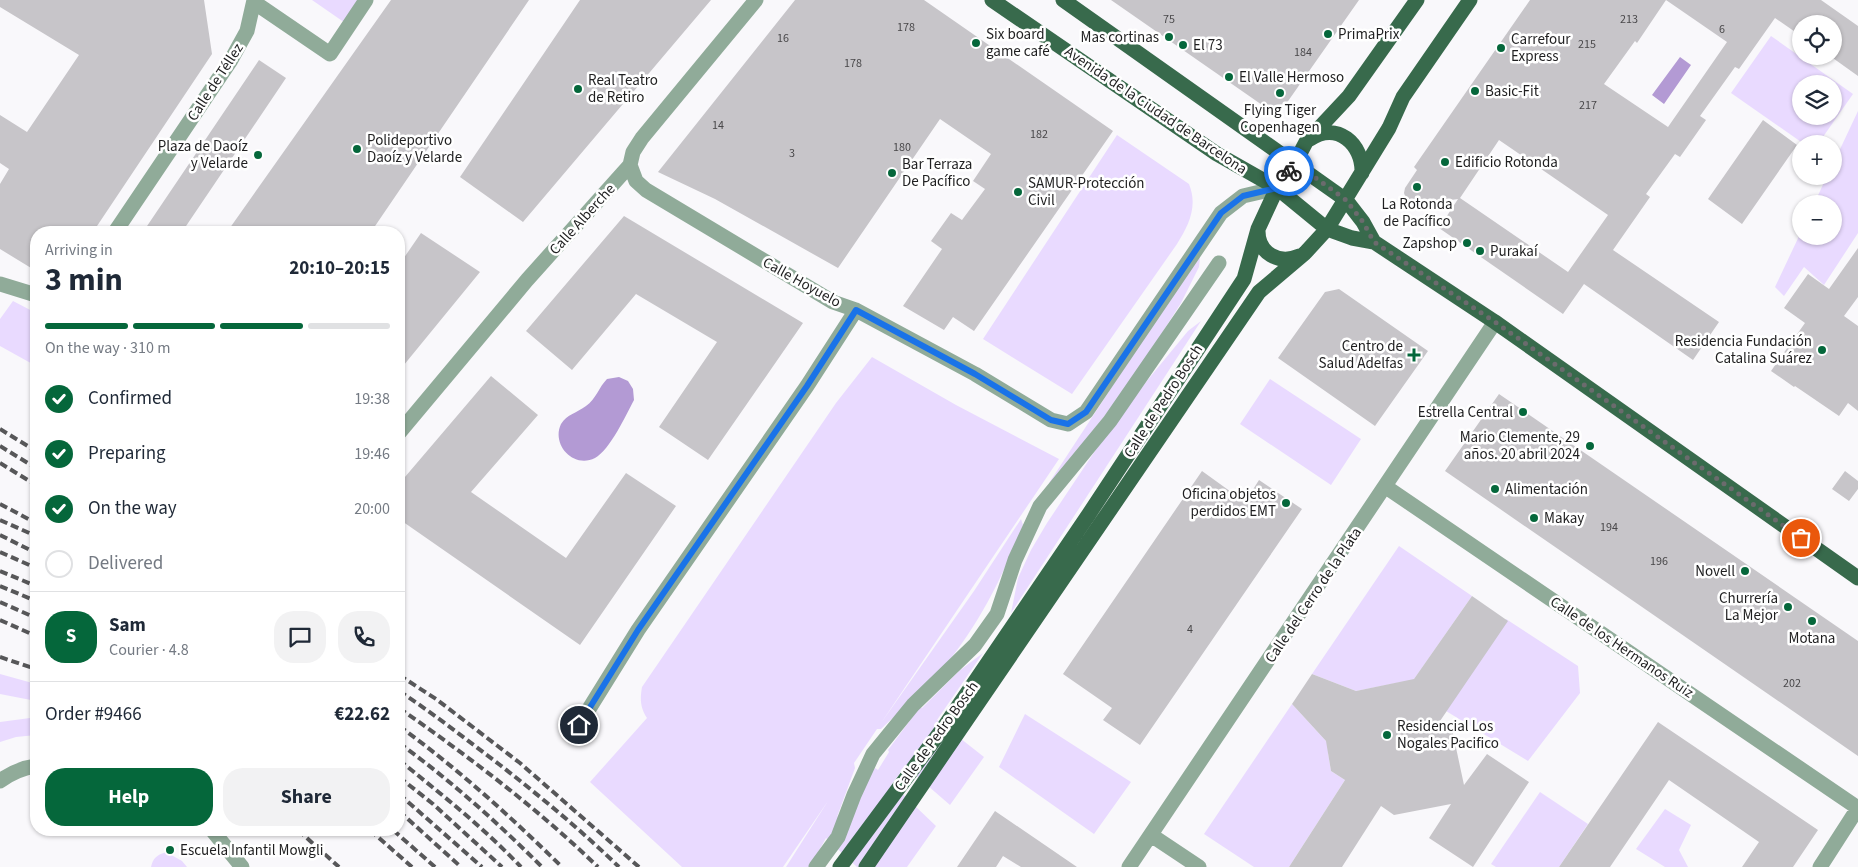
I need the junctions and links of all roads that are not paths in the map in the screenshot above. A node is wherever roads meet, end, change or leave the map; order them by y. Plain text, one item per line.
1 (366, 0) edge
2 (756, 0) edge
3 (992, 0) edge
4 (1063, 0) edge
5 (1416, 0) edge
6 (1470, 0) edge
7 (254, 1) edge
8 (1306, 142) junction
9 (1295, 163) junction
10 (630, 165) junction
11 (1362, 173) junction
12 (1277, 188) junction
13 (1346, 200) junction
14 (120, 226) edge
15 (1258, 229) junction
16 (1327, 230) junction
17 (1374, 242) junction
18 (1305, 253) junction
19 (1219, 263) dead end
20 (0, 284) edge
21 (30, 293) edge
22 (856, 310) junction
23 (1495, 322) junction
24 (405, 425) edge
25 (1386, 487) junction
26 (1858, 578) edge
27 (579, 725) dead end
28 (30, 767) edge
29 (0, 781) edge
30 (1858, 808) edge
31 (1151, 835) junction
32 (217, 836) edge
33 (242, 867) edge
34 (816, 867) edge
35 (840, 867) edge
36 (866, 867) edge
37 (1129, 867) edge
38 (1199, 867) edge
39 (1820, 867) edge

1 - 7 street
2 - 10 street, Calle Alberche
3 - 12 main road, Avenida de la Ciudad de Barcelona
4 - 9 main road, Avenida de la Ciudad de Barcelona
5 - 8 main road, Calle de Pedro Bosch
6 - 11 main road, Calle de Pedro Bosch
7 - 14 street, Calle de Téllez
8 - 9 main road, Calle de Pedro Bosch
8 - 11 main road
9 - 12 main road, Calle de Pedro Bosch
9 - 13 main road, Avenida de la Ciudad de Barcelona
10 - 22 street, Calle Hoyuelo
10 - 24 street, Calle Alberche
11 - 13 main road, Calle de Pedro Bosch
12 - 15 main road, Calle de Pedro Bosch
12 - 16 main road, Avenida de la Ciudad de Barcelona
12 - 22 street, Calle Hoyuelo
13 - 16 main road, Calle de Pedro Bosch
13 - 17 main road, Avenida de la Ciudad de Barcelona
15 - 18 main road
15 - 35 main road, Calle de Pedro Bosch
16 - 17 main road, Avenida de la Ciudad de Barcelona
16 - 18 main road, Calle de Pedro Bosch
17 - 23 main road, Avenida de la Ciudad de Barcelona
18 - 36 main road, Calle de Pedro Bosch
19 - 34 street, Calle de Pedro Bosch
20 - 21 street
22 - 27 street
23 - 25 street, Calle del Cerro de la Plata
23 - 26 main road, Avenida de la Ciudad de Barcelona
25 - 30 street, Calle de los Hermanos Ruiz
25 - 31 street, Calle del Cerro de la Plata
28 - 29 street
30 - 39 street
31 - 37 street, Calle del Cerro de la Plata
31 - 38 street
32 - 33 street

